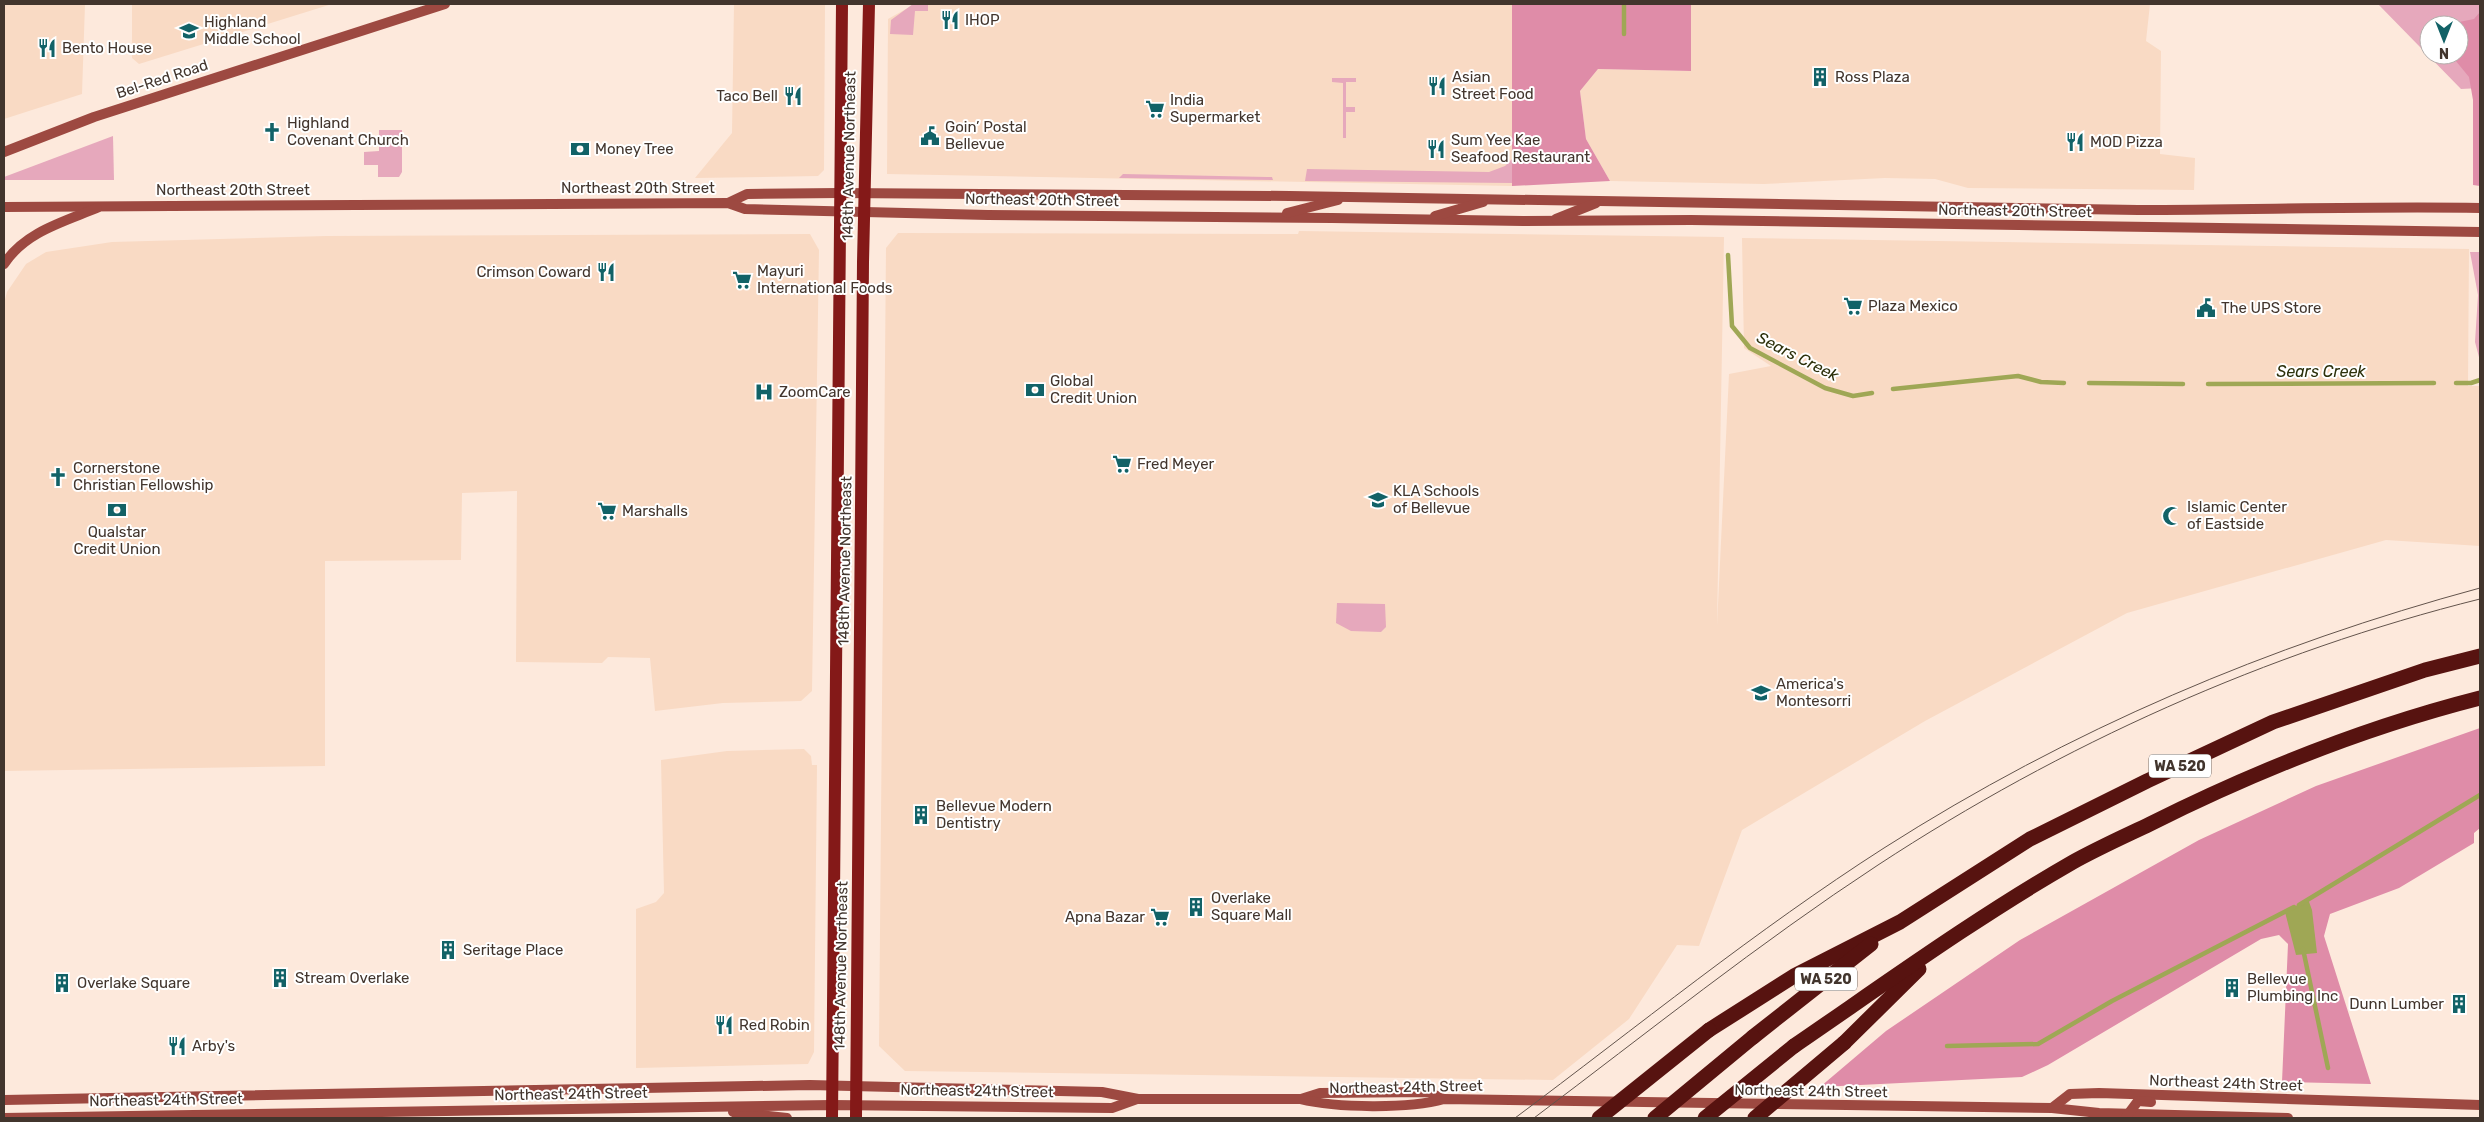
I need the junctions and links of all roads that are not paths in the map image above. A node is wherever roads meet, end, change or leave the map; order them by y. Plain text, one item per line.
1 (445, 4) edge
2 (842, 4) edge
3 (869, 4) edge
4 (4, 152) edge
5 (839, 193) junction
6 (864, 194) junction
7 (1351, 197) junction
8 (1494, 200) junction
9 (1602, 201) junction
10 (728, 203) junction
11 (102, 206) junction
12 (4, 208) edge
13 (2480, 208) edge
14 (839, 212) junction
15 (864, 212) junction
16 (1271, 217) junction
17 (1423, 220) junction
18 (1548, 222) junction
19 (2480, 232) edge
20 (4, 264) edge
21 (2480, 656) edge
22 (2480, 698) edge
23 (1900, 922) junction
24 (1948, 941) junction
25 (832, 1085) junction
26 (856, 1085) junction
27 (974, 1088) junction
28 (436, 1093) junction
29 (2212, 1098) junction
30 (1138, 1099) junction
31 (4, 1100) edge
32 (832, 1105) junction
33 (2480, 1105) edge
34 (695, 1107) junction
35 (960, 1107) junction
36 (2052, 1108) junction
37 (427, 1112) junction
38 (856, 1112) edge
39 (2127, 1116) edge
40 (4, 1118) edge
41 (787, 1118) edge
42 (832, 1118) edge
43 (1599, 1118) edge
44 (1655, 1118) edge
45 (1705, 1118) edge
46 (1755, 1118) edge
47 (2068, 1118) edge
48 (2288, 1118) edge

1 - 4 main road, Bel-Red Road
2 - 5 main road, 148th Avenue Northeast
3 - 6 main road, 148th Avenue Northeast
5 - 6 main road, Northeast 20th Street
5 - 10 main road, Northeast 20th Street
5 - 14 main road, 148th Avenue Northeast
6 - 7 main road, Northeast 20th Street
6 - 15 main road, 148th Avenue Northeast
7 - 8 main road, Northeast 20th Street
7 - 16 main road, Northeast 20th Street
8 - 9 main road, Northeast 20th Street
8 - 17 main road, Northeast 20th Street
9 - 13 main road, Northeast 20th Street
9 - 18 main road, Northeast 20th Street
10 - 11 main road, Northeast 20th Street
10 - 14 main road, Northeast 20th Street
11 - 12 main road, Northeast 20th Street
11 - 20 main road
14 - 15 main road, Northeast 20th Street
14 - 25 main road, 148th Avenue Northeast
15 - 16 main road, Northeast 20th Street
15 - 26 main road, 148th Avenue Northeast
16 - 17 main road, Northeast 20th Street
17 - 18 main road, Northeast 20th Street
18 - 19 main road, Northeast 20th Street
21 - 23 highway, WA 520
22 - 24 highway, WA 520
23 - 43 highway, bridge
23 - 44 highway, WA 520, bridge
24 - 45 highway, WA 520, bridge
24 - 46 highway, bridge
25 - 26 main road, Northeast 24th Street
25 - 28 main road, Northeast 24th Street
25 - 32 main road, 148th Avenue Northeast
26 - 27 main road, Northeast 24th Street
26 - 38 main road, 148th Avenue Northeast
27 - 30 main road, Northeast 24th Street
27 - 35 main road
28 - 31 main road, Northeast 24th Street
28 - 37 main road
29 - 33 main road, Northeast 24th Street
29 - 36 main road, Northeast 24th Street
29 - 39 main road
30 - 35 main road, Northeast 24th Street
30 - 36 main road, Northeast 24th Street
32 - 34 main road, Northeast 24th Street
32 - 38 main road, Northeast 24th Street
32 - 42 main road, 148th Avenue Northeast
34 - 37 main road, Northeast 24th Street
34 - 41 main road
35 - 38 main road, Northeast 24th Street
36 - 39 main road
36 - 47 main road
37 - 40 main road, Northeast 24th Street
39 - 48 main road

